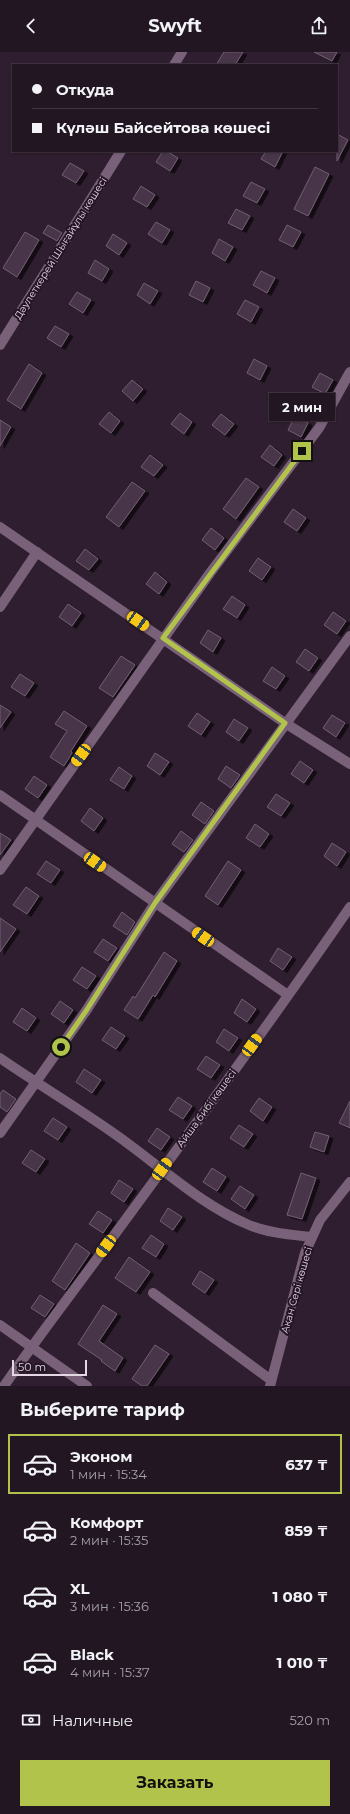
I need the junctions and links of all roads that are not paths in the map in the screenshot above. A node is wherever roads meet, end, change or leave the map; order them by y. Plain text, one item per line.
1 (182, 52) edge
2 (175, 64) edge
3 (120, 152) edge
4 (0, 345) edge
5 (350, 372) edge
6 (0, 526) edge
7 (37, 552) junction
8 (0, 606) edge
9 (350, 636) edge
10 (163, 638) junction
11 (285, 723) junction
12 (350, 764) edge
13 (0, 796) edge
14 (35, 820) junction
15 (0, 870) edge
16 (155, 903) junction
17 (350, 907) edge
18 (288, 996) junction
19 (0, 1058) edge
20 (36, 1082) junction
21 (0, 1133) edge
22 (162, 1169) junction
23 (350, 1182) edge
24 (312, 1237) junction
25 (153, 1293) dead end
26 (0, 1325) edge
27 (31, 1347) junction
28 (270, 1383) edge
29 (4, 1386) edge
30 (87, 1386) edge

1 - 2 street
3 - 4 street, Дәулеткерей Шығайұлы көшесі
5 - 10 street
6 - 7 street
7 - 8 street
7 - 10 street
9 - 11 street
10 - 11 street
10 - 14 street
11 - 12 street
11 - 16 street
13 - 14 street
14 - 15 street
14 - 16 street
16 - 18 street
16 - 20 street
17 - 18 street, Айша бибі көшесі
18 - 22 street, Айша бибі көшесі
19 - 20 street
20 - 21 street
20 - 22 street
22 - 24 street
22 - 27 street, Айша бибі көшесі
23 - 24 street, Ақан Сері көшесі
24 - 28 street, Ақан Сері көшесі
25 - 28 street
26 - 27 street
27 - 29 street, Айша бибі көшесі
27 - 30 street

